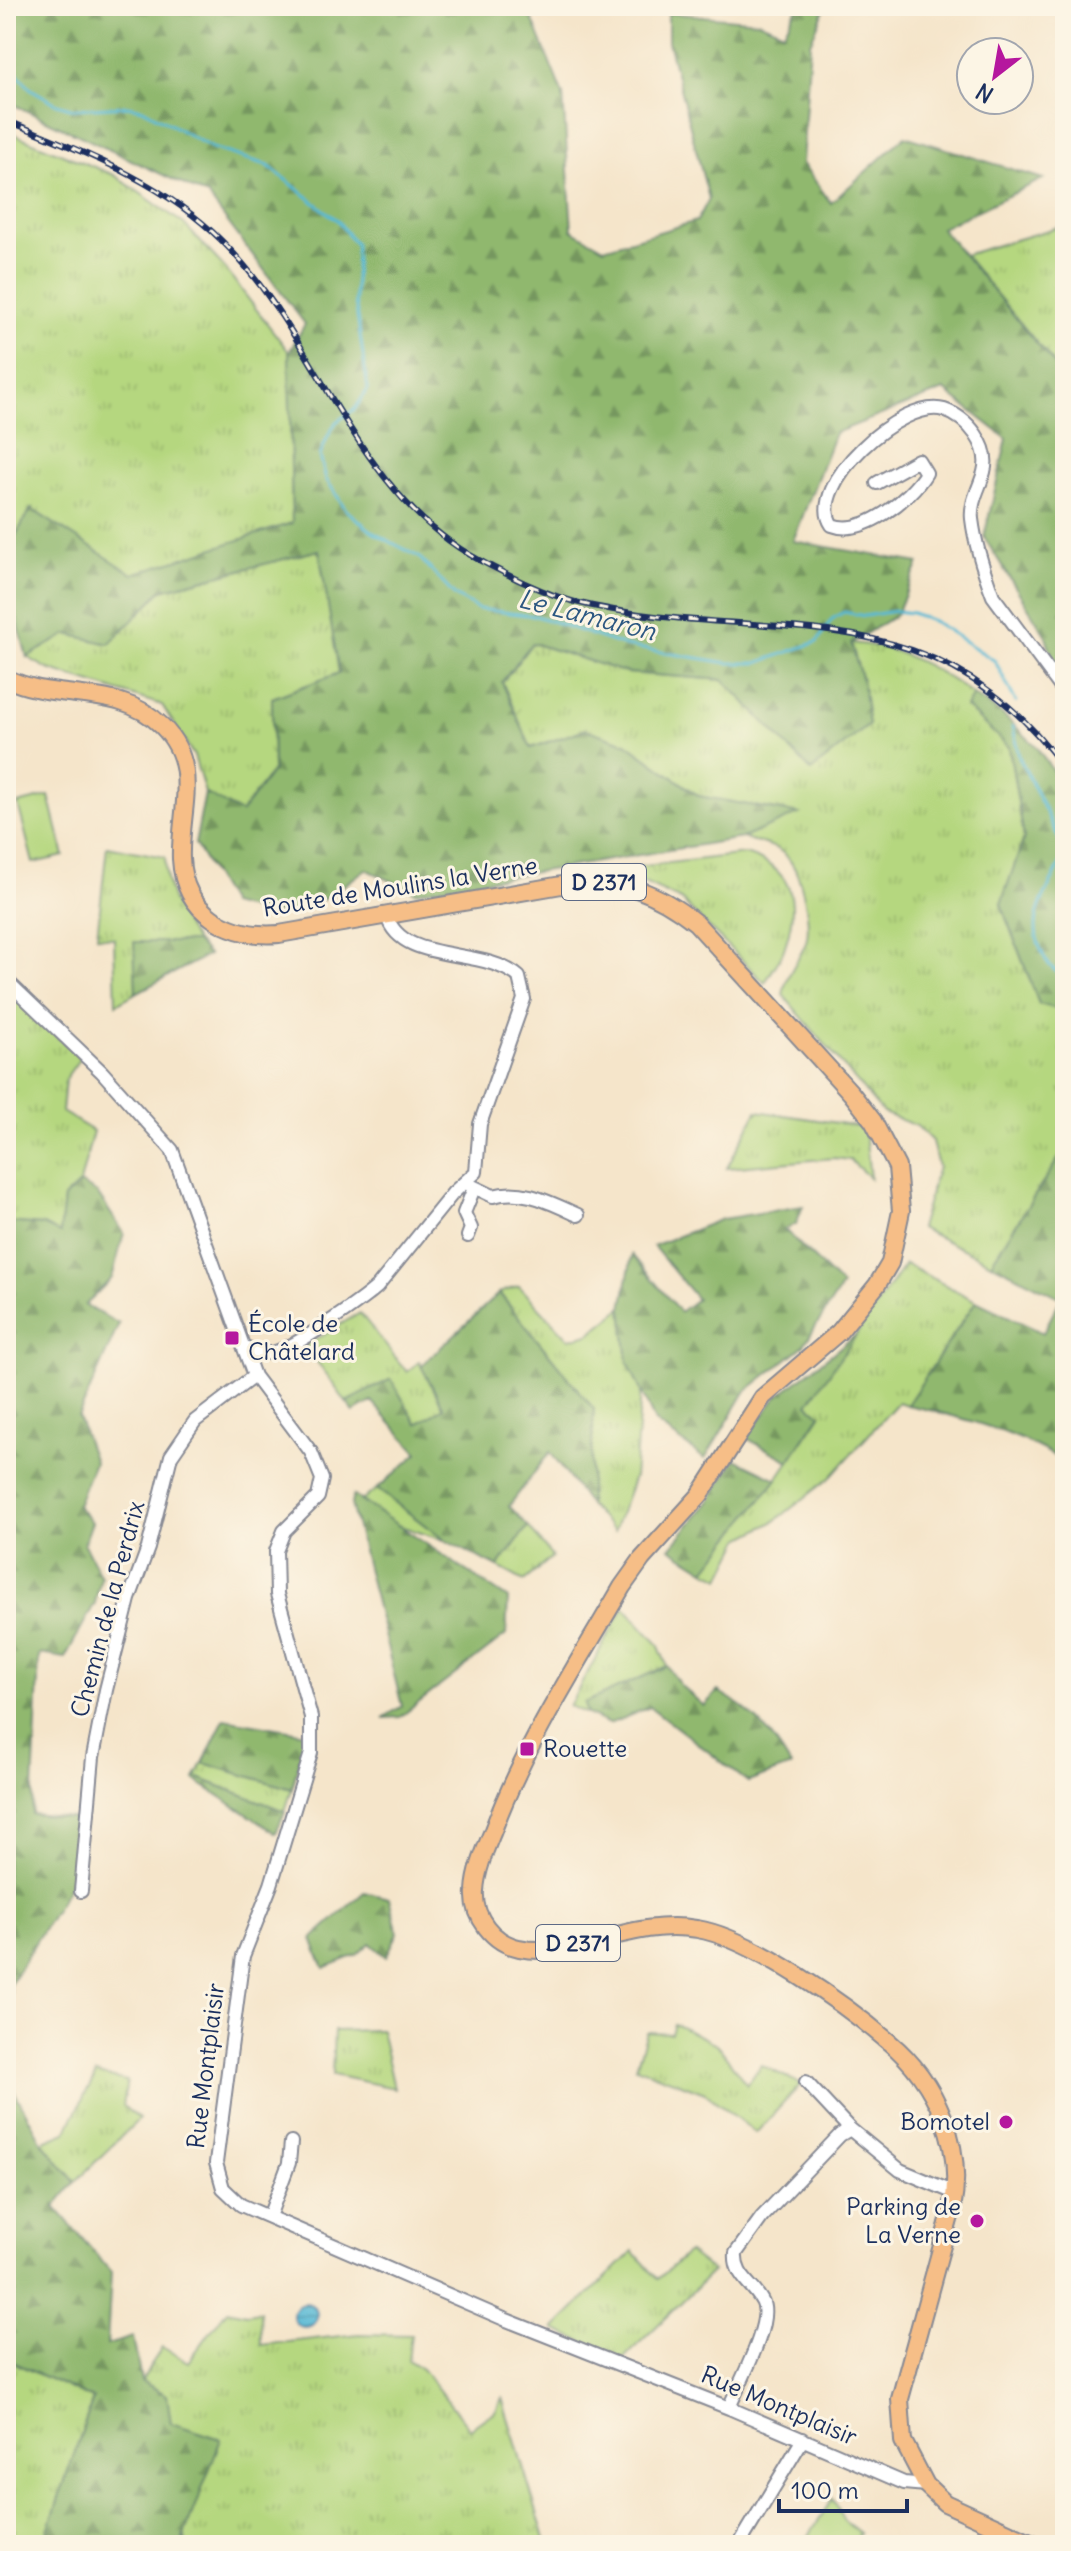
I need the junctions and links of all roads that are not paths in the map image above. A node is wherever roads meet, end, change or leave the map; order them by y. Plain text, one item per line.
1 (877, 483) dead end
2 (6, 671) edge
3 (6, 678) edge
4 (57, 690) junction
5 (1065, 693) edge
6 (387, 916) junction
7 (6, 980) edge
8 (470, 1185) junction
9 (578, 1215) dead end
10 (468, 1236) dead end
11 (245, 1347) junction
12 (255, 1378) junction
13 (81, 1891) dead end
14 (806, 2082) dead end
15 (850, 2129) junction
16 (291, 2142) dead end
17 (955, 2191) junction
18 (269, 2217) junction
19 (729, 2408) junction
20 (803, 2439) junction
21 (926, 2485) junction
22 (739, 2545) edge
23 (1037, 2545) edge

1 - 5 street
2 - 4 main road, D 2371
3 - 4 main road, D 2371
4 - 6 main road, Route de Moulins la Verne / D 2371
6 - 8 street
6 - 17 main road, Route de Moulins la Verne / D 2371
7 - 11 street, Rue Montplaisir
8 - 9 street
8 - 10 street
8 - 11 street
11 - 12 street, Rue Montplaisir
12 - 13 street, Chemin de la Perdrix
12 - 18 street, Rue Montplaisir
14 - 15 street
15 - 17 street
15 - 19 street
16 - 18 street
17 - 21 main road, D 2371
18 - 19 street, Rue Montplaisir
19 - 20 street, Rue Montplaisir
20 - 21 street, Rue Montplaisir
20 - 22 street
21 - 23 main road, D 2371

